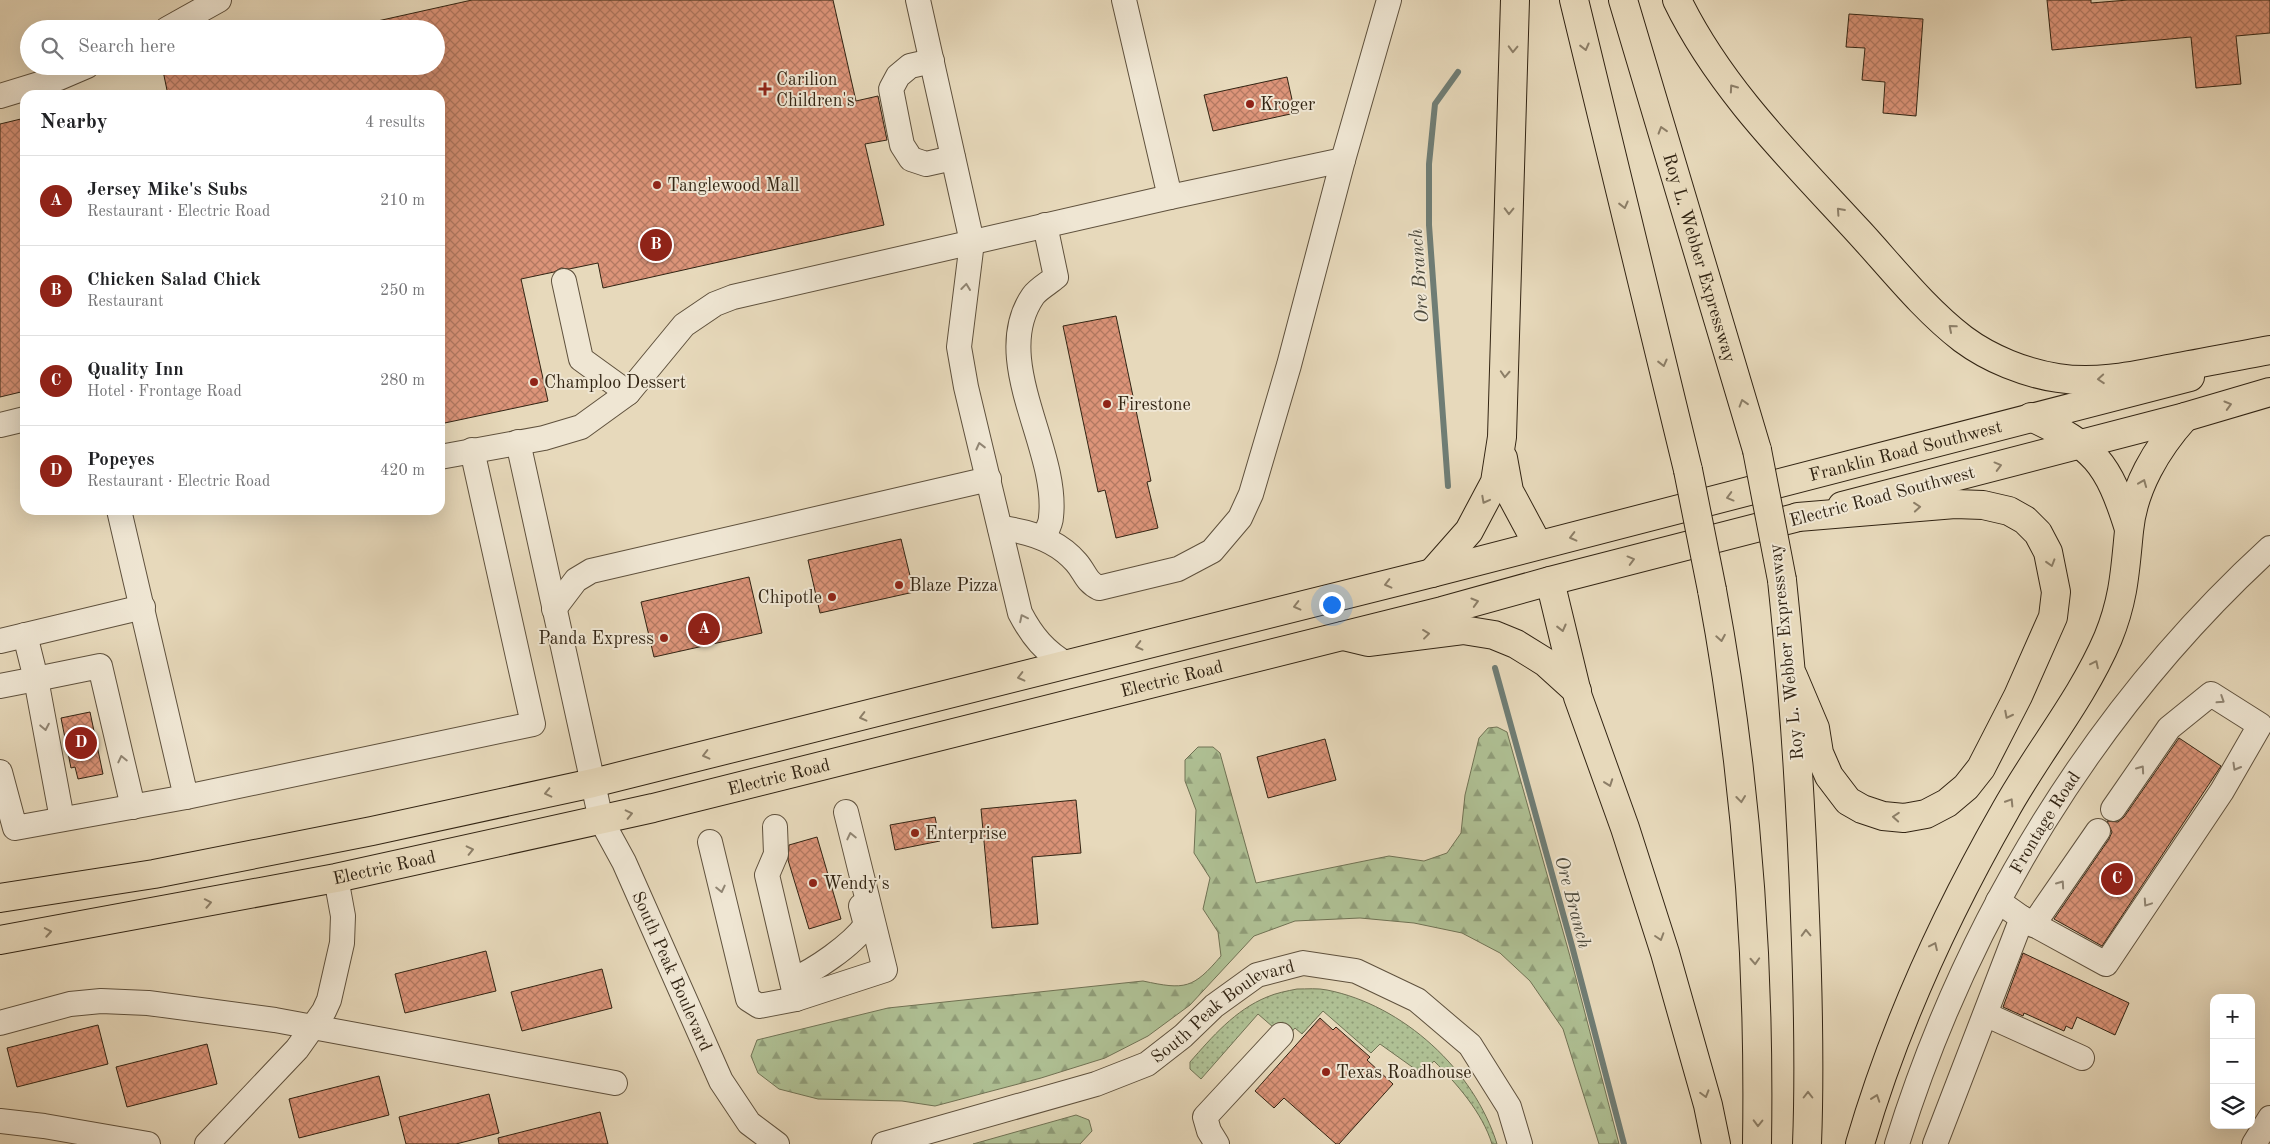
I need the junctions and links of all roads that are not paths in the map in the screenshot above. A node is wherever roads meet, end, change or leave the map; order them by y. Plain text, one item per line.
1 (219, 0) edge
2 (918, 0) edge
3 (1124, 0) edge
4 (1389, 0) edge
5 (1515, 0) edge
6 (1574, 0) edge
7 (1623, 0) edge
8 (1677, 0) edge
9 (183, 20) edge
10 (932, 61) junction
11 (66, 75) edge
12 (0, 96) edge
13 (953, 158) junction
14 (1343, 160) junction
15 (1170, 197) junction
16 (1045, 225) junction
17 (972, 242) junction
18 (564, 280) dead end
19 (2270, 351) edge
20 (2270, 392) edge
21 (628, 393) junction
22 (2185, 417) junction
23 (2031, 418) junction
24 (20, 419) edge
25 (0, 425) edge
26 (1502, 437) junction
27 (518, 442) junction
28 (2081, 444) junction
29 (472, 450) junction
30 (445, 457) edge
31 (988, 479) junction
32 (120, 515) edge
33 (1798, 517) junction
34 (1000, 528) junction
35 (2129, 529) junction
36 (1043, 538) junction
37 (1538, 545) junction
38 (2270, 548) edge
39 (1432, 573) junction
40 (1550, 581) junction
41 (143, 607) junction
42 (554, 609) junction
43 (25, 634) junction
44 (1343, 636) junction
45 (0, 641) edge
46 (1068, 665) junction
47 (1793, 676) junction
48 (36, 679) junction
49 (0, 686) edge
50 (1577, 691) junction
51 (0, 772) edge
52 (593, 783) junction
53 (186, 797) junction
54 (132, 806) junction
55 (2113, 809) dead end
56 (846, 812) dead end
57 (62, 819) junction
58 (601, 820) junction
59 (774, 827) dead end
60 (2098, 831) dead end
61 (710, 842) dead end
62 (859, 867) junction
63 (336, 878) junction
64 (0, 898) edge
65 (1998, 901) junction
66 (2028, 921) junction
67 (0, 940) edge
68 (799, 984) junction
69 (1986, 1015) junction
70 (0, 1024) edge
71 (314, 1028) junction
72 (1281, 1035) dead end
73 (2082, 1058) dead end
74 (615, 1082) dead end
75 (2270, 1118) edge
76 (0, 1121) edge
77 (1899, 1139) edge
78 (148, 1144) edge
79 (207, 1144) edge
80 (777, 1144) edge
81 (884, 1144) edge
82 (1217, 1144) edge
83 (1520, 1144) edge
84 (1716, 1144) edge
85 (1757, 1144) edge
86 (1807, 1144) edge
87 (1860, 1144) edge
88 (1925, 1144) edge
89 (1935, 1144) edge
90 (2254, 1144) edge

1 - 9 street
2 - 10 street
3 - 15 street
4 - 14 street
5 -> 26 main road
6 -> 85 main road, bridge
47 -> 7 main road, Roy L. Webber Expressway, bridge
19 -> 8 main road
10 - 13 street
10 - 13 street
11 - 12 street
13 - 17 street
14 - 15 street
14 - 36 street
15 - 16 street
16 - 17 street
16 - 36 street
17 - 21 street
31 -> 17 street
18 - 21 street
19 - 23 main road, Franklin Road Southwest
22 -> 20 main road
21 - 27 street
22 - 28 main road, Electric Road Southwest
35 -> 22 main road
23 - 28 main road
23 -> 37 main road, Franklin Road Southwest
24 - 25 street
26 - 37 main road
26 -> 39 main road
27 - 29 street
27 - 42 street, South Peak Boulevard
33 -> 28 main road, Electric Road Southwest
28 - 35 main road
29 - 30 street
29 - 53 street
31 - 34 street
31 - 42 street
32 - 41 street
40 -> 33 main road, Electric Road Southwest
33 -> 47 main road
34 - 36 street
46 -> 34 street
87 -> 35 main road
37 - 39 main road
37 - 40 main road
38 - 65 street, Frontage Road
39 -> 46 main road
44 -> 40 main road, Electric Road
40 -> 50 main road
41 - 43 street
41 - 53 street
42 - 52 street, South Peak Boulevard
43 - 45 street
43 - 48 street
44 -> 50 main road
58 -> 44 main road, Electric Road
46 -> 52 main road
86 -> 47 main road, Roy L. Webber Expressway
48 - 49 street
54 -> 48 street
48 -> 57 street
50 -> 84 main road
51 - 57 street
52 - 58 street, South Peak Boulevard
52 -> 64 main road
53 - 54 street
54 - 57 street
55 -> 66 street
62 -> 56 street
63 -> 58 main road, Electric Road
58 - 80 street, South Peak Boulevard
59 - 68 street
66 -> 60 street
61 -> 68 street
62 - 68 street
62 - 68 street
67 -> 63 main road, Electric Road
63 - 71 street
65 - 66 street
65 - 77 street, Frontage Road
66 - 69 street
69 - 73 street
69 - 89 street
70 - 71 street
71 - 74 street
71 - 79 street
72 - 82 street
75 - 90 street
76 - 78 street
77 - 88 street
81 - 83 street, South Peak Boulevard

